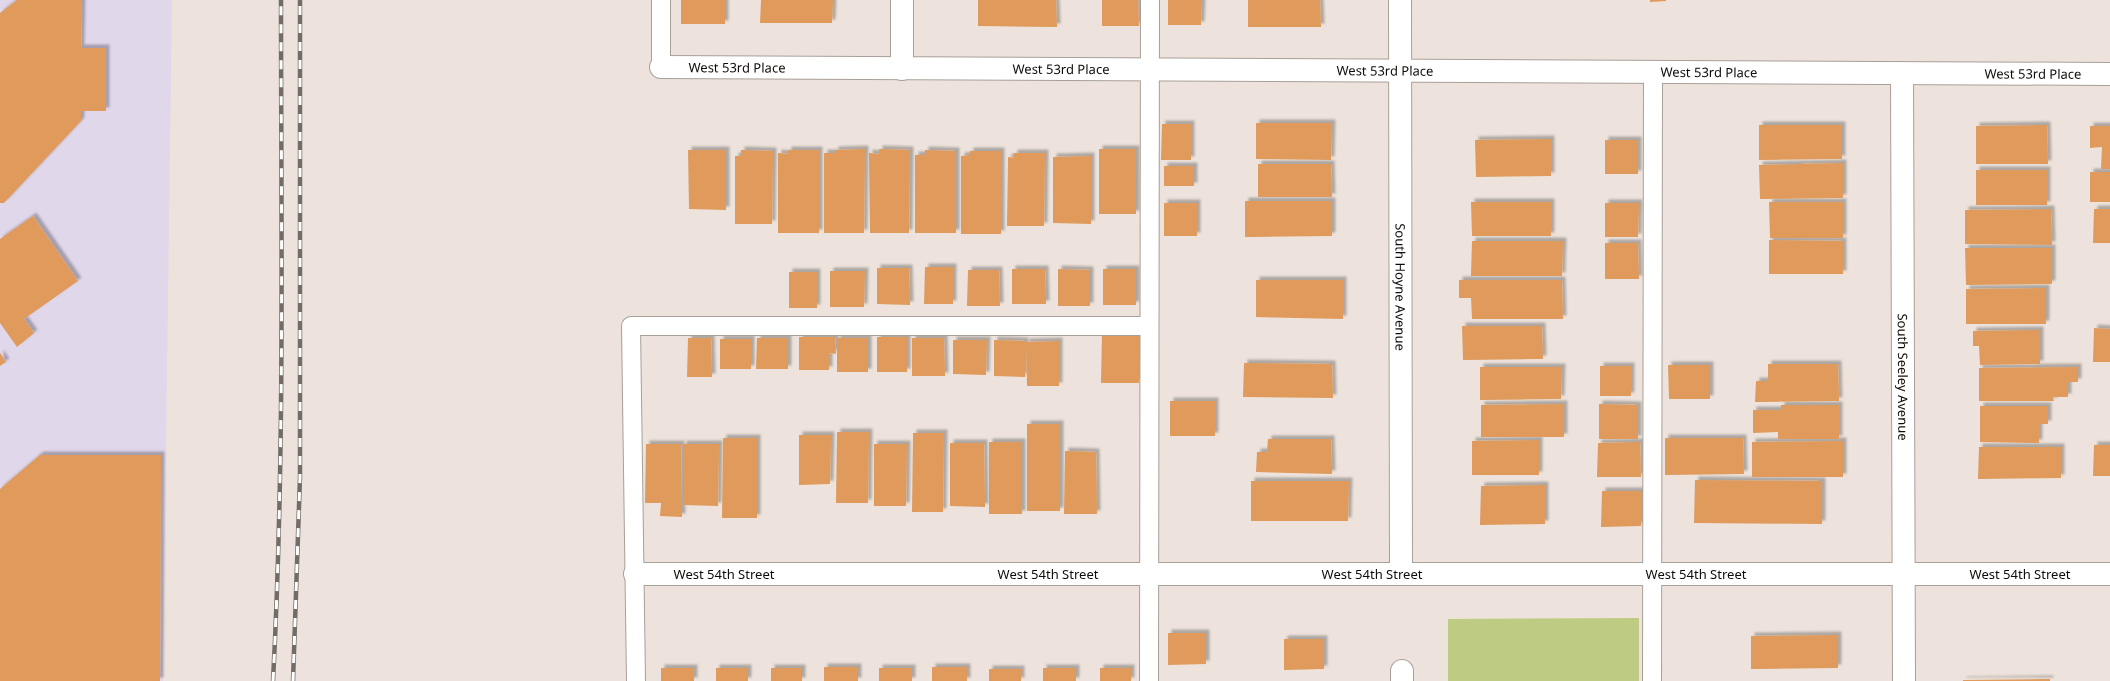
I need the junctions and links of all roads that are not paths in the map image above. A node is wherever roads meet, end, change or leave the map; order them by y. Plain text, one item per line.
1 (661, 0) edge
2 (902, 0) edge
3 (1150, 0) edge
4 (1400, 0) edge
5 (661, 67) joint
6 (902, 69) junction
7 (1149, 70) junction
8 (1400, 71) junction
9 (1653, 72) junction
10 (1902, 73) junction
11 (2110, 74) edge
12 (1149, 326) junction
13 (635, 574) junction
14 (1149, 574) junction
15 (1401, 574) junction
16 (1652, 574) junction
17 (1904, 574) junction
18 (2110, 574) edge
19 (636, 681) edge
20 (1149, 681) edge
21 (1652, 681) edge
22 (1904, 681) edge

1 - 5 lane
2 - 6 street
3 - 7 lane
4 - 8 street, South Hoyne Avenue
5 - 6 street, West 53rd Place
6 - 7 street, West 53rd Place
7 - 8 street, West 53rd Place
7 - 12 lane
8 - 9 street, West 53rd Place
8 - 15 street, South Hoyne Avenue
9 - 10 street, West 53rd Place
9 - 16 lane
10 - 11 street, West 53rd Place
10 - 17 street, South Seeley Avenue
12 - 13 lane
12 - 14 lane
13 - 14 street, West 54th Street
13 - 19 lane
14 - 15 street, West 54th Street
14 - 20 lane
15 - 16 street, West 54th Street
16 - 17 street, West 54th Street
16 - 21 lane
17 - 18 street, West 54th Street
17 - 22 street, South Seeley Avenue

